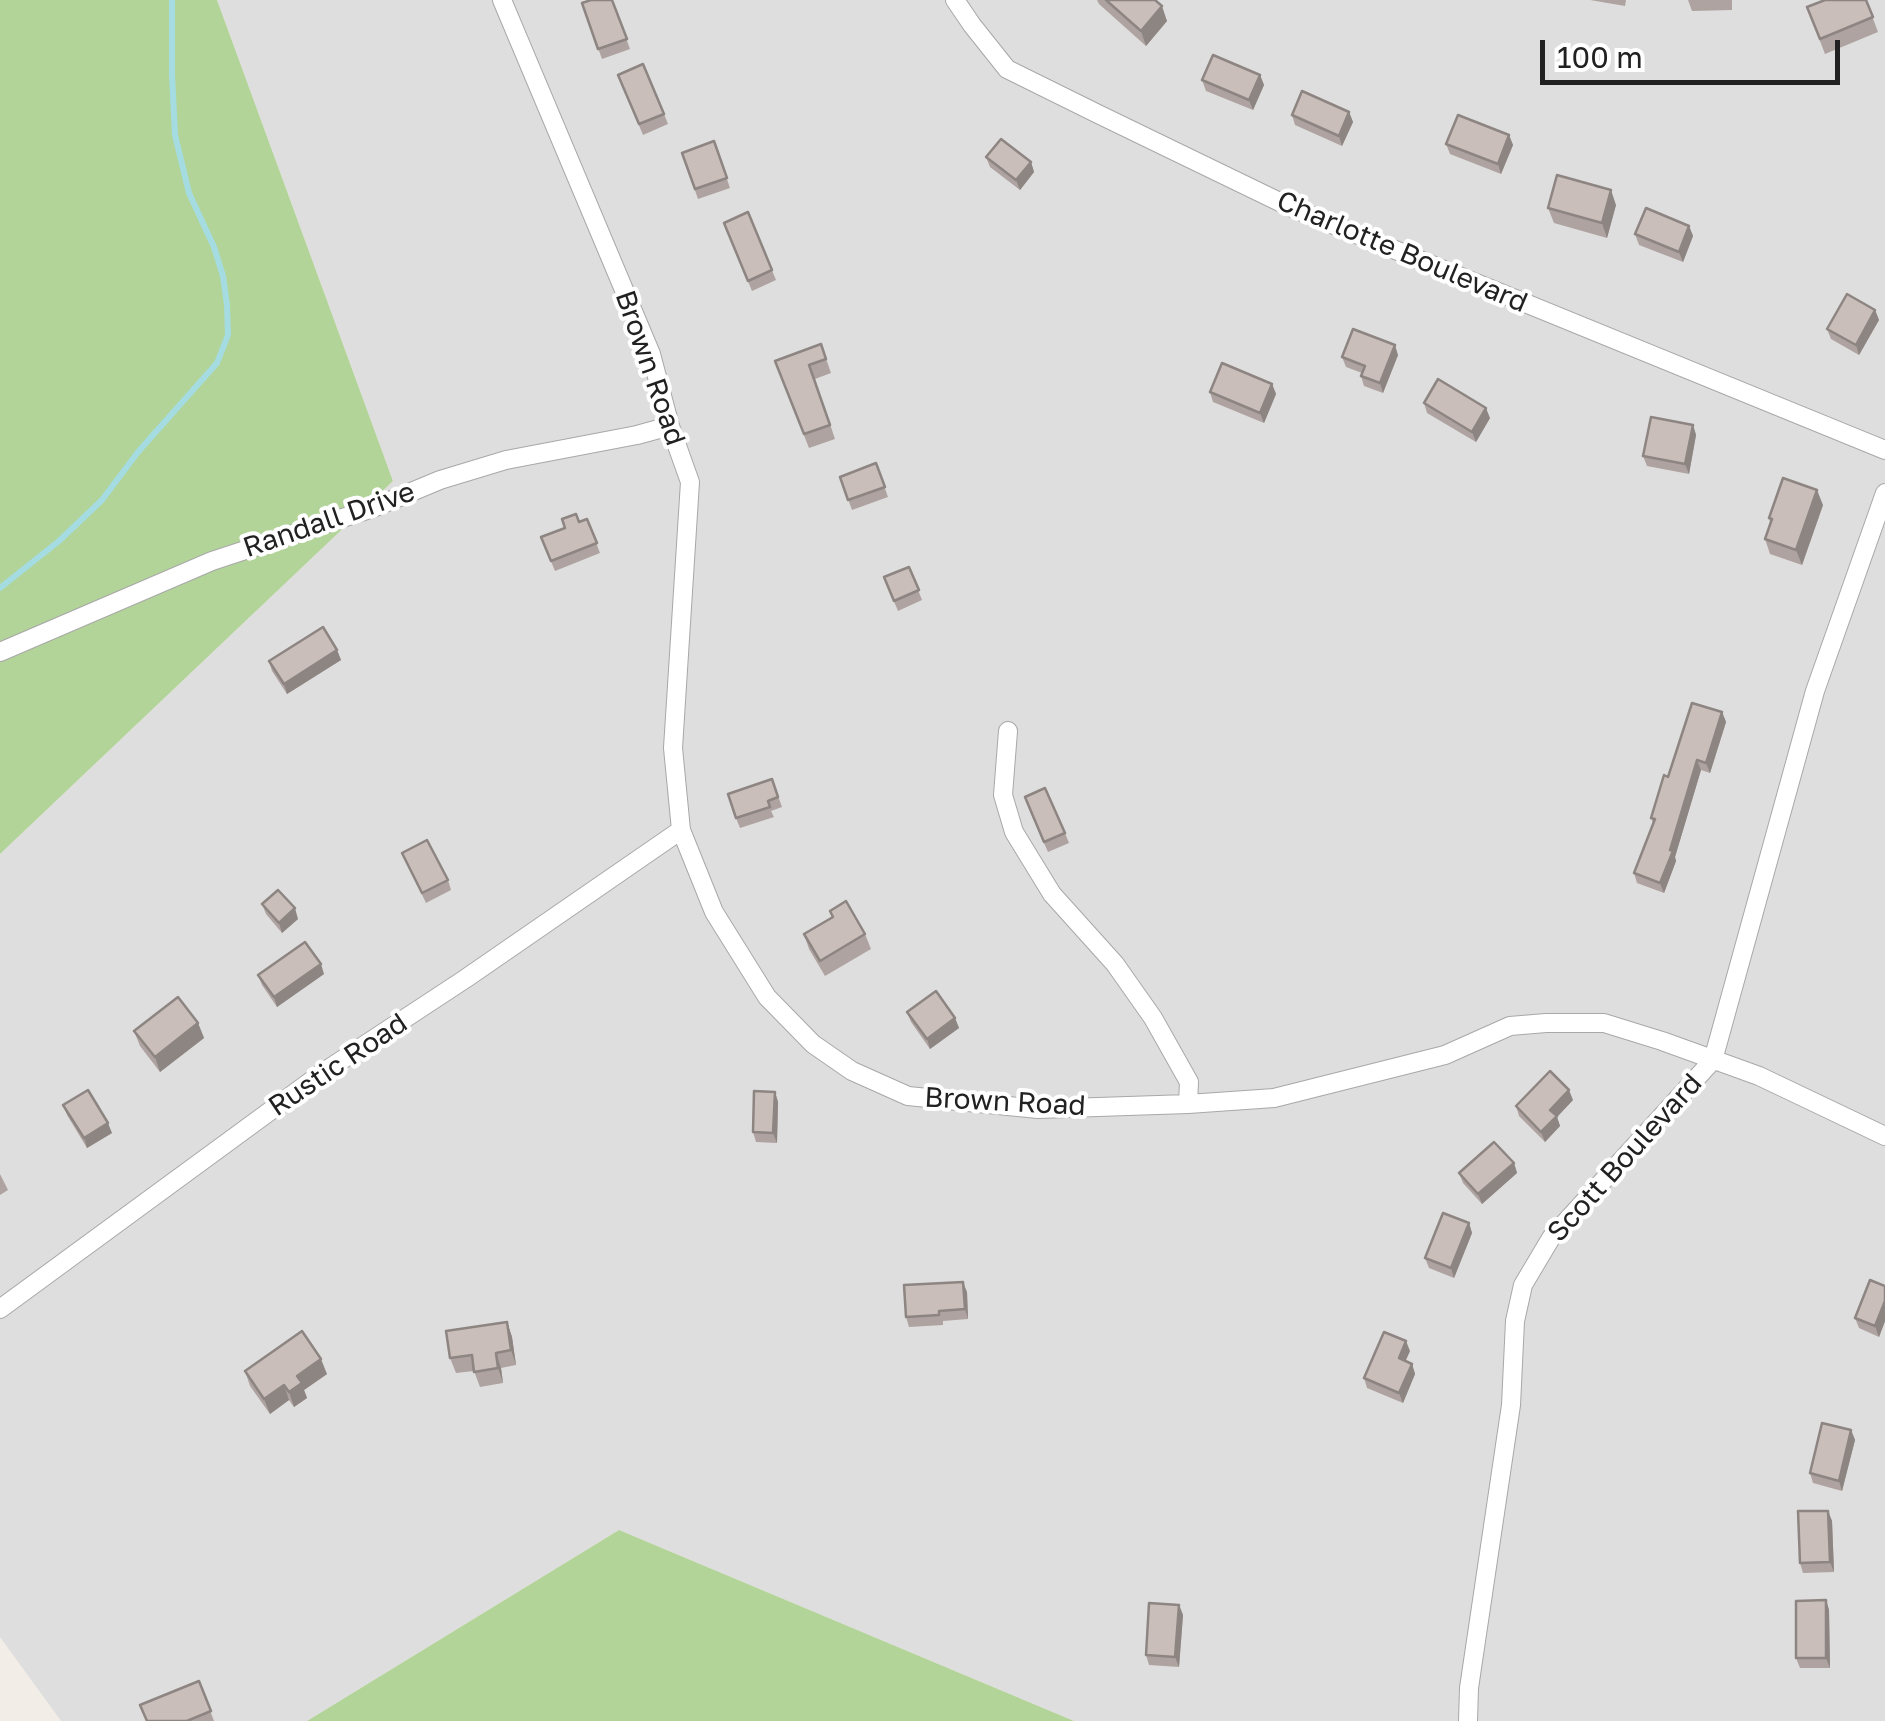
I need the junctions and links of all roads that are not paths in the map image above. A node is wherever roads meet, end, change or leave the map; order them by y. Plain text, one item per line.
1 (502, 0) edge
2 (955, 0) edge
3 (670, 426) junction
4 (1885, 450) edge
5 (1885, 493) edge
6 (0, 652) edge
7 (1008, 732) dead end
8 (681, 830) junction
9 (1712, 1060) junction
10 (1188, 1104) junction
11 (1885, 1136) edge
12 (0, 1309) edge
13 (1468, 1721) edge

1 - 3 street, Brown Road
2 - 4 street, Charlotte Boulevard
3 - 6 street, Randall Drive
3 - 8 street, Brown Road
5 - 9 street, Scott Boulevard
7 - 10 street
8 - 10 street, Brown Road
8 - 12 street, Rustic Road
9 - 10 street, Brown Road
9 - 11 street, Brown Road
9 - 13 street, Scott Boulevard

